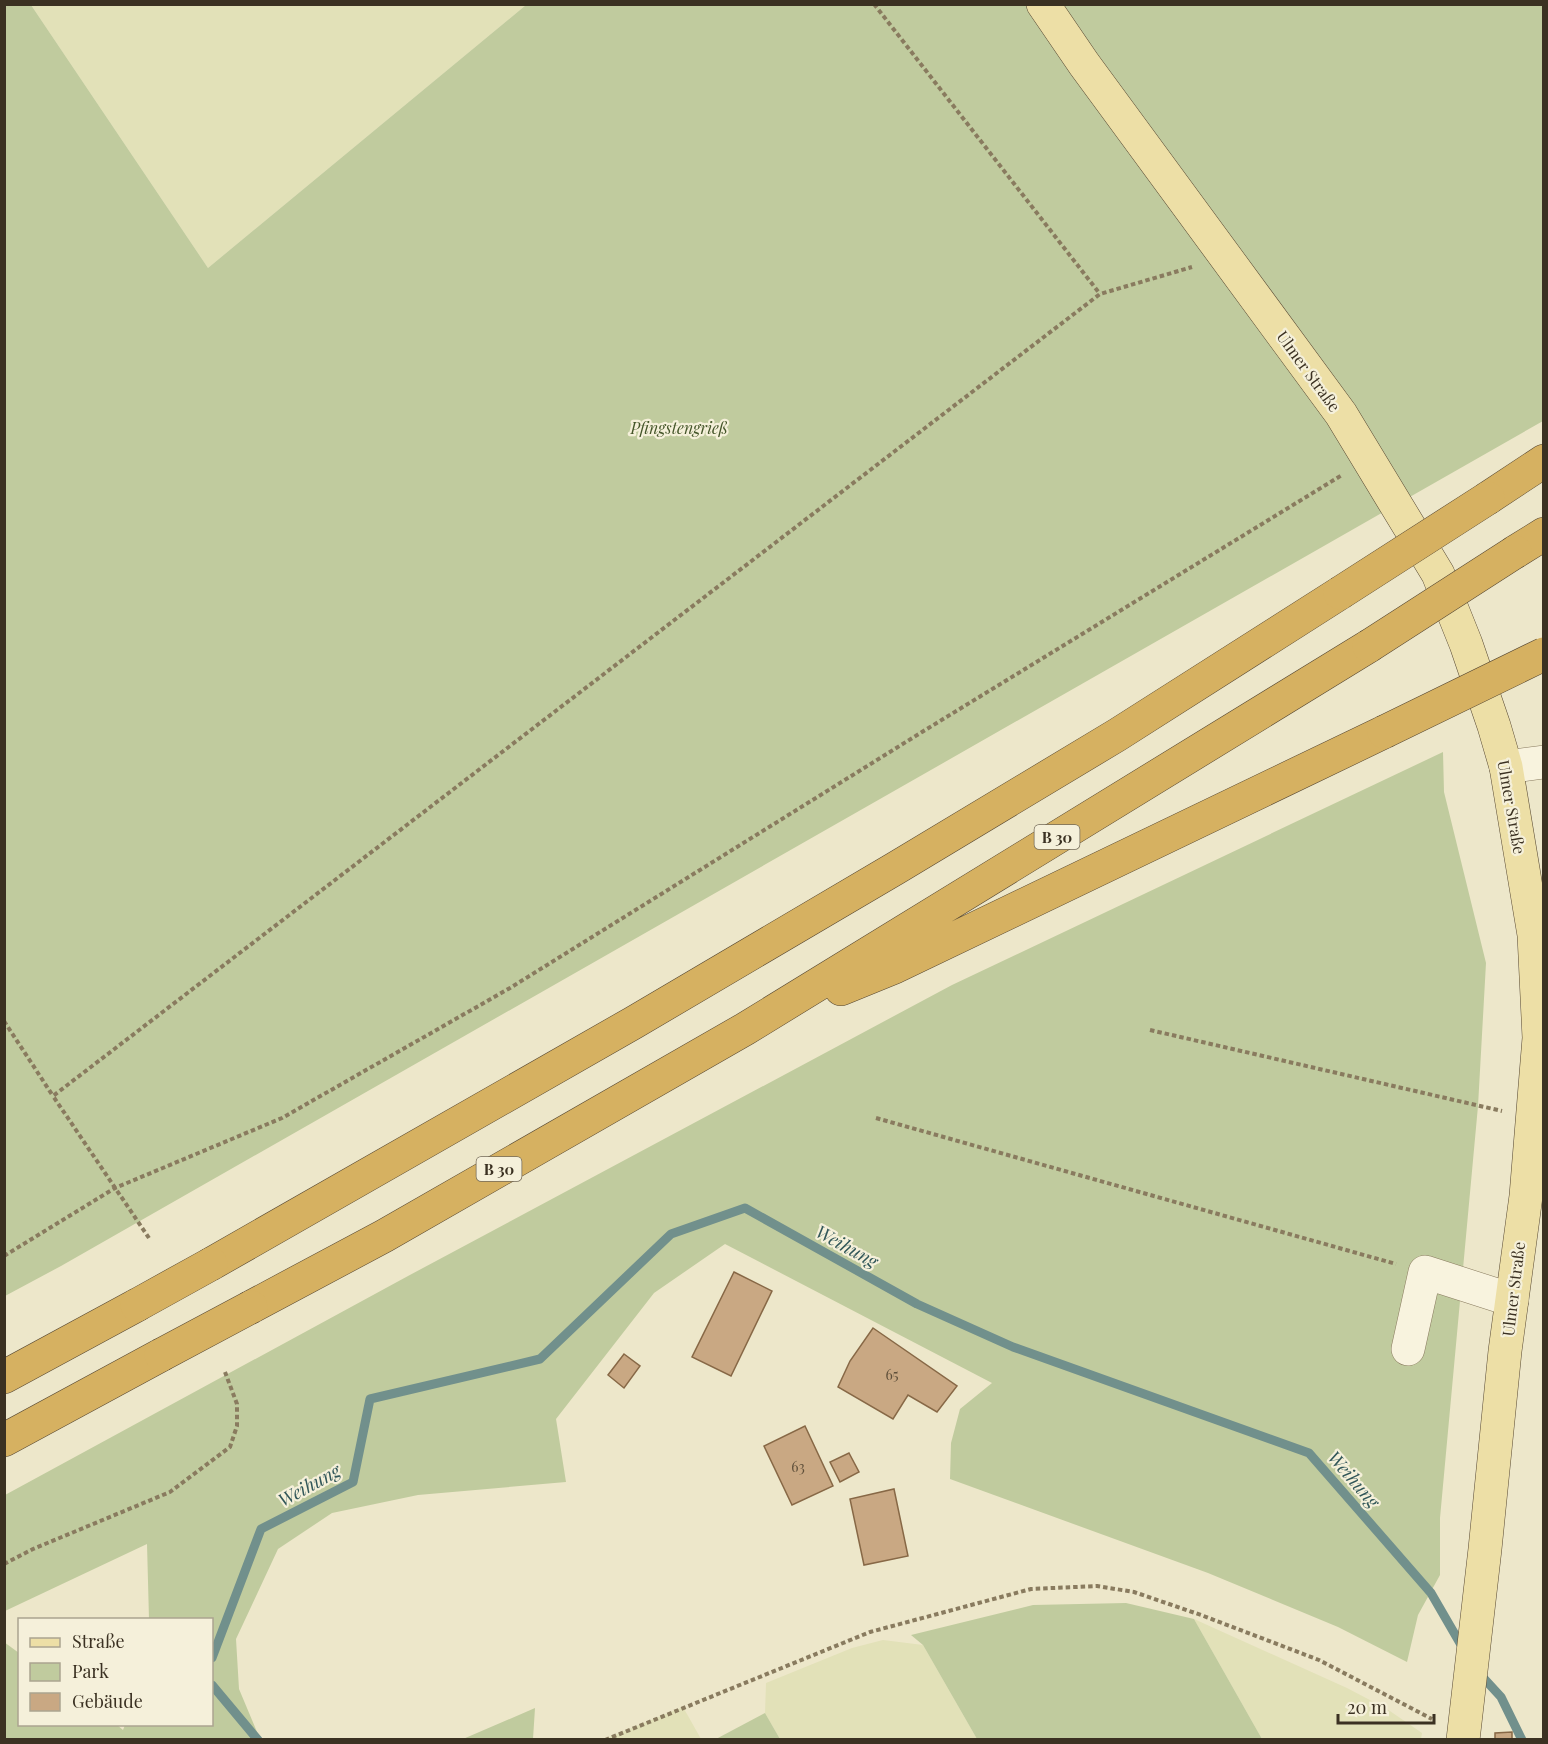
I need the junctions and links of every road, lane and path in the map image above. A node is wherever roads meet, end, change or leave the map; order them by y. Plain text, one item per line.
1 (874, 4) edge
2 (1043, 4) edge
3 (1222, 252) junction
4 (1100, 294) junction
5 (1370, 459) junction
6 (1544, 461) edge
7 (1544, 534) edge
8 (1544, 654) edge
9 (1544, 762) edge
10 (1506, 767) junction
11 (4, 1021) edge
12 (745, 1029) junction
13 (1150, 1030) dead end
14 (53, 1096) junction
15 (876, 1118) dead end
16 (1532, 1118) junction
17 (115, 1188) junction
18 (149, 1238) dead end
19 (4, 1256) edge
20 (1425, 1272) junction
21 (1512, 1300) junction
22 (1408, 1350) dead end
23 (225, 1372) dead end
24 (4, 1377) edge
25 (4, 1440) edge
26 (4, 1564) edge
27 (1463, 1737) edge
28 (605, 1740) edge

1 - 4 path
2 - 3 main road, Ulmer Straße
3 - 4 path
3 - 5 main road, Ulmer Straße
4 - 14 path
5 - 10 main road, Ulmer Straße
5 - 17 path
6 - 24 highway, bridge
7 - 12 highway, B 30, bridge
8 - 12 highway, bridge
9 - 10 street
10 - 16 main road, Ulmer Straße
11 - 14 path
12 - 25 highway, B 30, bridge
13 - 16 path
14 - 17 path
15 - 20 path
16 - 21 main road, Ulmer Straße
17 - 18 path
17 - 19 path
20 - 21 street
20 - 22 street
21 - 27 main road, Ulmer Straße
23 - 26 path
27 - 28 path

